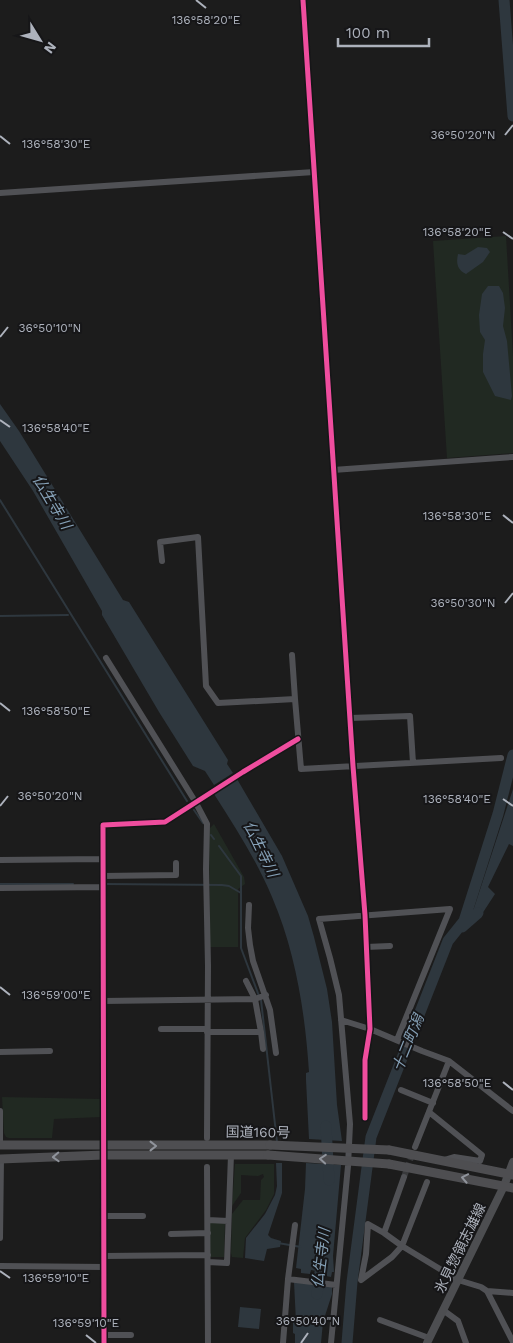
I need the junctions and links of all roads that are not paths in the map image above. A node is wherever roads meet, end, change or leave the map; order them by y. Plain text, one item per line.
1 (303, 0) edge
2 (314, 172) junction
3 (0, 193) edge
4 (513, 457) edge
5 (333, 470) junction
6 (162, 561) dead end
7 (292, 655) dead end
8 (106, 658) dead end
9 (295, 699) junction
10 (350, 718) junction
11 (298, 739) junction
12 (501, 758) dead end
13 (413, 763) junction
14 (353, 766) junction
15 (192, 798) dead end
16 (197, 805) dead end
17 (103, 859) junction
18 (0, 860) edge
19 (176, 863) dead end
20 (104, 876) junction
21 (104, 887) junction
22 (0, 888) edge
23 (249, 905) dead end
24 (364, 916) junction
25 (390, 946) dead end
26 (366, 947) junction
27 (246, 981) dead end
28 (266, 995) junction
29 (255, 999) junction
30 (208, 1000) junction
31 (103, 1001) junction
32 (341, 1020) junction
33 (370, 1028) junction
34 (161, 1029) dead end
35 (207, 1031) junction
36 (260, 1032) junction
37 (397, 1040) junction
38 (263, 1049) dead end
39 (50, 1051) dead end
40 (0, 1052) edge
41 (276, 1054) dead end
42 (449, 1061) junction
43 (401, 1090) dead end
44 (433, 1103) junction
45 (0, 1111) edge
46 (513, 1111) edge
47 (429, 1112) junction
48 (365, 1118) dead end
49 (207, 1138) dead end
50 (0, 1145) edge
51 (415, 1147) tunnel mouth
52 (104, 1150) junction
53 (231, 1155) junction
54 (0, 1159) edge
55 (443, 1161) junction
56 (513, 1162) edge
57 (207, 1167) dead end
58 (510, 1174) edge
59 (404, 1177) tunnel mouth
60 (427, 1182) dead end
61 (509, 1187) edge
62 (104, 1216) junction
63 (143, 1216) dead end
64 (208, 1220) junction
65 (228, 1221) junction
66 (295, 1225) dead end
67 (208, 1233) junction
68 (384, 1233) junction
69 (170, 1234) dead end
70 (0, 1238) edge
71 (402, 1246) junction
72 (104, 1256) junction
73 (208, 1259) junction
74 (0, 1266) edge
75 (104, 1267) junction
76 (288, 1279) junction
77 (458, 1280) junction
78 (336, 1285) junction
79 (487, 1291) junction
80 (513, 1293) edge
81 (443, 1310) junction
82 (380, 1320) dead end
83 (104, 1335) junction
84 (132, 1335) dead end
85 (428, 1341) edge
86 (513, 1342) edge
87 (104, 1343) edge
88 (208, 1343) edge
89 (283, 1343) edge
90 (331, 1343) edge
91 (466, 1343) edge

1 - 2 street
2 - 3 street
2 - 5 street
4 - 5 street
5 - 10 street
6 - 9 street
7 - 9 street
8 - 15 street
9 - 11 street
10 - 13 street
10 - 14 street
11 - 14 street
11 - 17 street
12 - 13 street
13 - 14 street
14 - 24 street
16 - 30 street
17 - 18 street
17 - 20 street
19 - 20 street
20 - 21 street
21 - 22 street
21 - 31 street
23 - 28 street
24 - 26 street
24 - 32 street
24 - 37 street
25 - 26 street
26 - 33 street
27 - 29 street
28 - 29 street
28 - 41 street
29 - 30 street
29 - 36 street
30 - 31 street
30 - 35 street
31 - 52 street
32 - 33 street
32 - 78 street
33 - 37 street
33 - 48 street
34 - 35 street
35 - 36 street
35 - 49 street
36 - 38 street
37 - 42 street
39 - 40 street
42 - 44 street
42 - 46 street
43 - 44 street
44 - 47 street
45 - 50 street
47 - 51 street
47 - 55 street
50 - 52 highway, 国道160号
52 - 53 highway, 国道160号
52 -> 54 highway, 国道160号
52 -> 55 highway, 国道160号, bridge
52 - 62 street
61 -> 53 highway, 国道160号, bridge
53 - 65 street
54 - 70 street
55 - 58 highway, 国道160号
56 - 58 main road, 氷見惣領志雄線
57 - 64 street
58 - 61 main road, 氷見惣領志雄線
59 - 68 street
60 - 71 street
61 - 77 main road, 氷見惣領志雄線
62 - 63 street
62 - 72 street
64 - 65 street
64 - 67 street
65 - 73 street
66 - 76 street
67 - 69 street
67 - 73 street
68 - 71 street
68 - 71 street
71 - 77 street
72 - 73 street
72 - 75 street
73 - 88 street
74 - 75 street
75 - 83 street
76 - 78 street
76 - 89 street
77 - 79 street
77 - 81 main road, 氷見惣領志雄線
78 - 90 street
79 - 80 street
79 - 86 street
81 - 85 main road, 氷見惣領志雄線
81 - 91 street
82 - 85 street
83 - 84 street
83 - 87 street

